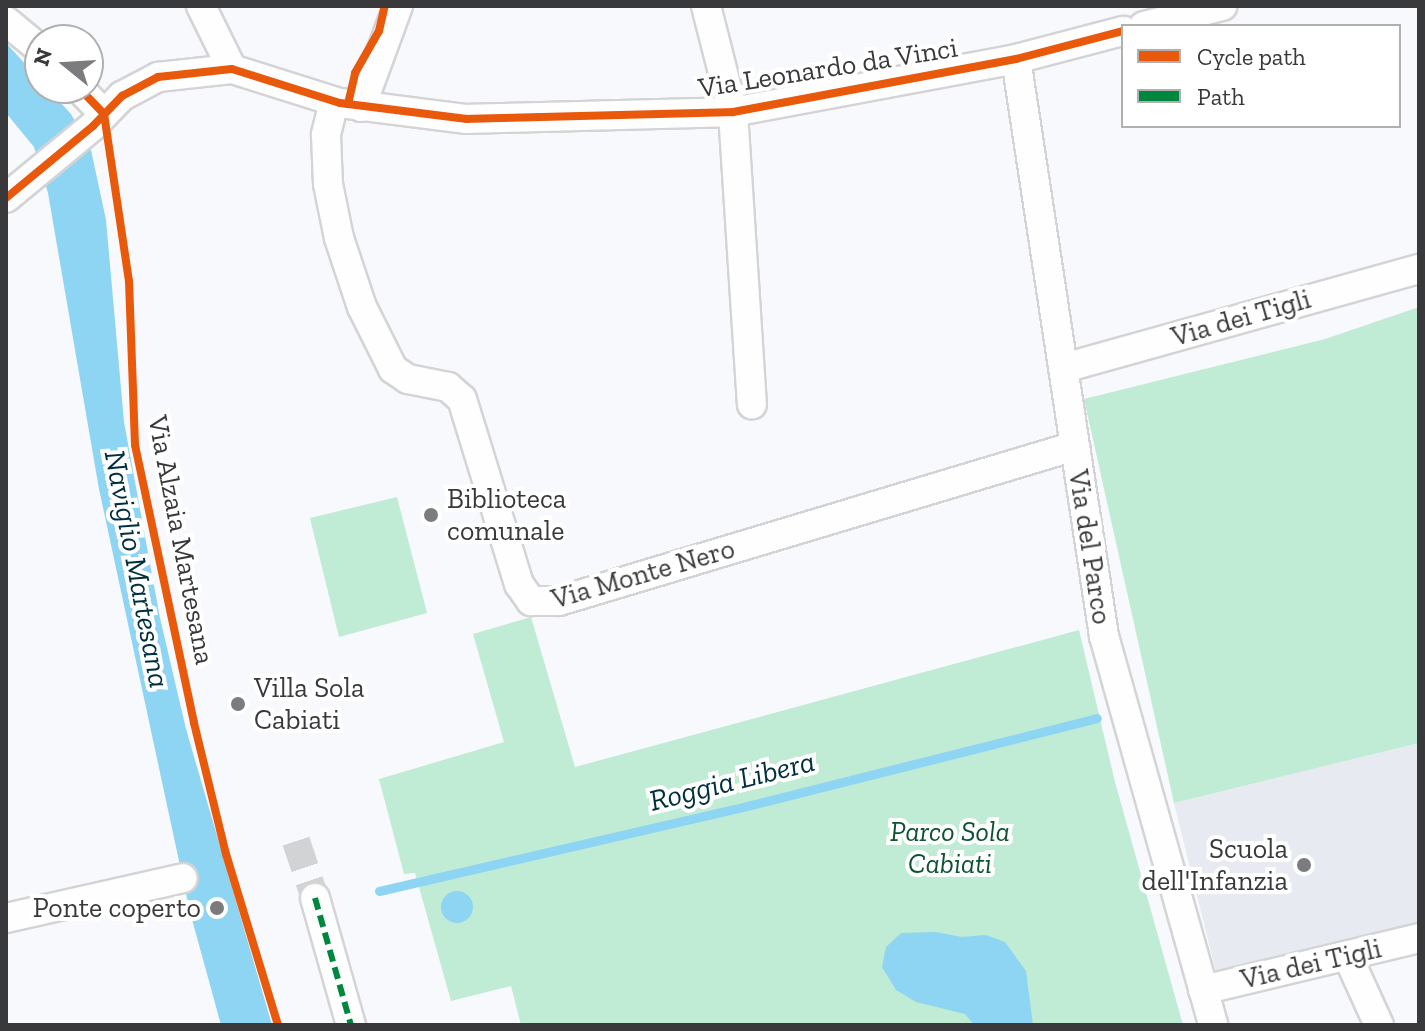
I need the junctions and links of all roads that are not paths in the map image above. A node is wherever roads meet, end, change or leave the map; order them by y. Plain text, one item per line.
1 (201, 6) edge
2 (398, 6) edge
3 (706, 6) edge
4 (1222, 6) edge
5 (6, 21) edge
6 (1152, 24) edge
7 (1121, 32) edge
8 (24, 36) edge
9 (1016, 59) junction
10 (232, 69) junction
11 (86, 104) edge
12 (348, 104) junction
13 (733, 112) junction
14 (95, 124) junction
15 (12, 194) edge
16 (1419, 269) edge
17 (1064, 368) junction
18 (752, 404) dead end
19 (1075, 446) junction
20 (183, 878) dead end
21 (315, 898) tunnel mouth
22 (6, 918) edge
23 (1419, 938) edge
24 (1348, 957) junction
25 (1203, 990) junction
26 (351, 1025) edge
27 (1213, 1025) edge
28 (1379, 1025) edge

1 - 10 street
2 - 12 street
3 - 13 street
4 - 6 street
5 - 8 street
7 - 9 street, Via Leonardo da Vinci
9 - 13 street, Via Leonardo da Vinci
9 - 17 street, Via del Parco
10 - 12 street, Via Leonardo da Vinci
10 - 14 street
11 - 14 street
12 - 13 street, Via Leonardo da Vinci
12 - 19 street, Via Monte Nero
13 - 18 street
14 - 15 street
16 - 17 street, Via dei Tigli
17 - 19 street, Via del Parco
19 - 25 street, Via del Parco
20 - 22 street
21 - 26 street
23 - 24 street, Via dei Tigli
24 - 25 street, Via dei Tigli
24 - 28 street
25 - 27 street, Via del Parco

